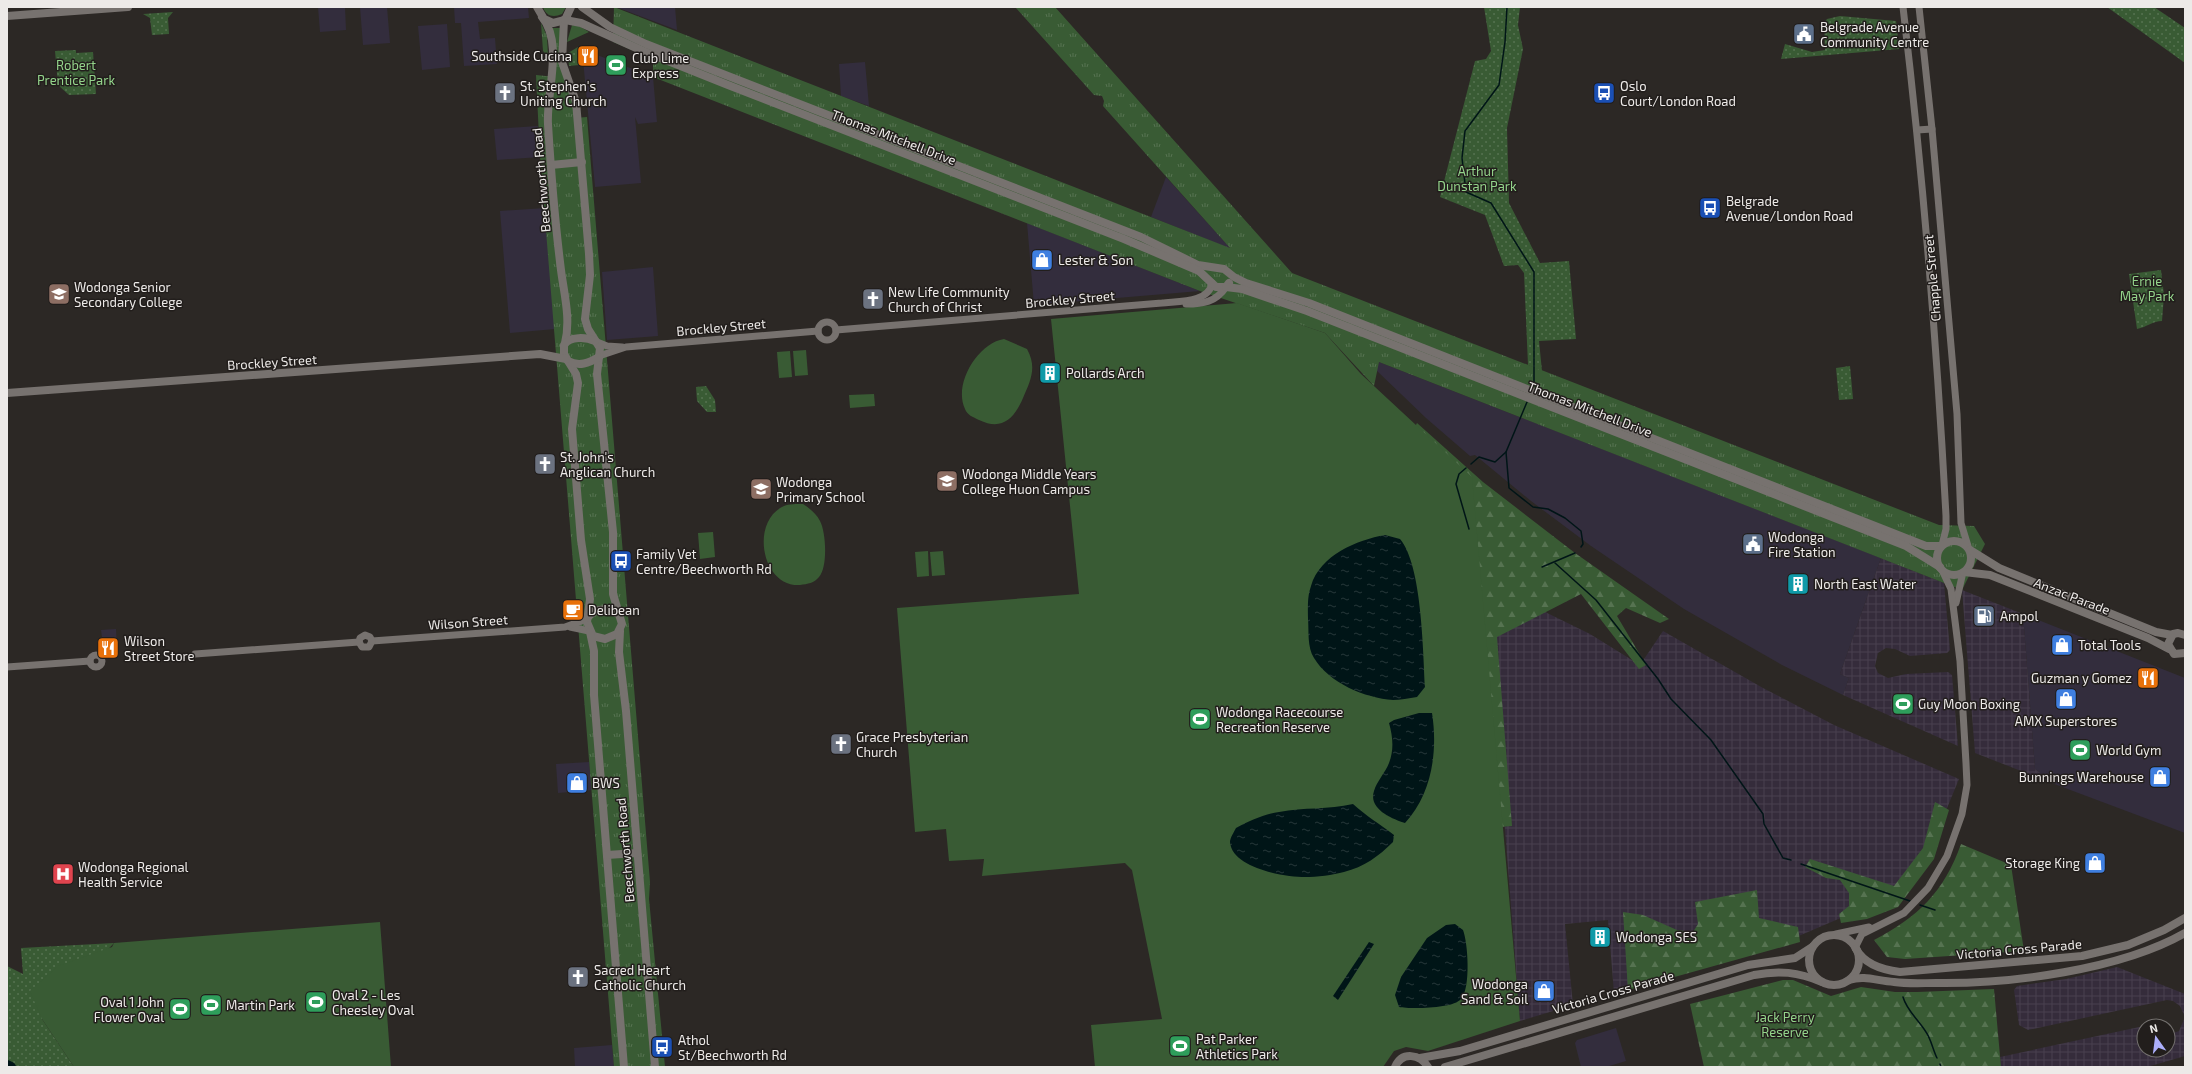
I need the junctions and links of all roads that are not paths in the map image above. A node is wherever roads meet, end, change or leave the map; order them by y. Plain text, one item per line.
1 (128, 7) edge
2 (537, 7) edge
3 (571, 7) edge
4 (582, 7) edge
5 (1903, 7) edge
6 (1919, 7) edge
7 (7, 16) edge
8 (542, 17) junction
9 (565, 20) junction
10 (691, 66) junction
11 (719, 77) junction
12 (825, 121) junction
13 (1932, 129) junction
14 (1917, 130) junction
15 (875, 134) junction
16 (872, 142) junction
17 (894, 146) junction
18 (582, 162) junction
19 (551, 165) junction
20 (988, 180) junction
21 (1008, 185) junction
22 (1010, 194) junction
23 (1937, 194) junction
24 (1922, 195) junction
25 (1073, 216) junction
26 (1219, 268) junction
27 (1229, 272) junction
28 (1211, 282) junction
29 (1226, 287) junction
30 (1162, 303) junction
31 (1325, 310) junction
32 (1326, 319) junction
33 (836, 330) junction
34 (818, 331) junction
35 (596, 342) junction
36 (564, 344) junction
37 (626, 347) junction
38 (540, 354) junction
39 (599, 357) junction
40 (566, 360) junction
41 (1516, 384) junction
42 (1508, 389) junction
43 (7, 393) edge
44 (1623, 430) junction
45 (1642, 433) junction
46 (1645, 443) junction
47 (1704, 463) junction
48 (1774, 486) junction
49 (1760, 489) junction
50 (1820, 503) junction
51 (1821, 512) junction
52 (1942, 545) junction
53 (1969, 548) junction
54 (1941, 568) junction
55 (1964, 572) junction
56 (1955, 608) junction
57 (618, 614) junction
58 (587, 619) junction
59 (566, 627) junction
60 (620, 631) junction
61 (590, 632) junction
62 (2172, 635) junction
63 (2185, 635) edge
64 (2169, 649) junction
65 (196, 654) dead end
66 (2185, 654) edge
67 (90, 661) dead end
68 (7, 667) edge
69 (637, 853) junction
70 (607, 855) junction
71 (2185, 918) edge
72 (1876, 925) junction
73 (2185, 933) edge
74 (1836, 934) junction
75 (1812, 948) junction
76 (1856, 948) junction
77 (1849, 980) junction
78 (1822, 982) junction
79 (1674, 987) junction
80 (1678, 999) junction
81 (1587, 1013) junction
82 (1591, 1025) junction
83 (1420, 1058) junction
84 (624, 1067) edge
85 (655, 1067) edge
86 (1395, 1067) edge
87 (1428, 1067) edge
88 (1445, 1067) edge

1 - 7 main road
2 - 8 main road, Beechworth Road
3 - 9 main road
4 - 10 main road, Thomas Mitchell Drive
5 - 14 street, Chapple Street
6 - 13 street, Chapple Street
8 - 9 main road, Thomas Mitchell Drive
8 - 19 main road, Beechworth Road
9 - 10 main road, Thomas Mitchell Drive
9 - 18 main road
10 - 11 main road, Thomas Mitchell Drive
11 - 12 main road, Thomas Mitchell Drive
11 - 12 main road, Thomas Mitchell Drive
12 - 15 main road, Thomas Mitchell Drive
12 - 16 main road, Thomas Mitchell Drive
13 - 14 street
13 - 23 street, Chapple Street
14 - 24 street, Chapple Street
15 - 16 main road
15 - 17 main road, Thomas Mitchell Drive
16 - 17 main road, Thomas Mitchell Drive
17 - 20 main road, Thomas Mitchell Drive
18 - 19 main road
18 - 35 main road
19 - 36 main road, Beechworth Road
20 - 21 main road, Thomas Mitchell Drive
20 - 22 main road, Thomas Mitchell Drive
21 - 22 main road
21 - 25 main road, Thomas Mitchell Drive
22 - 25 main road, Thomas Mitchell Drive
23 - 24 street
23 - 53 street, Chapple Street
24 - 52 street, Chapple Street
25 - 26 main road, Thomas Mitchell Drive
25 - 28 main road, Thomas Mitchell Drive
26 - 27 main road
26 - 28 main road
27 - 29 main road
27 - 31 main road, Thomas Mitchell Drive
28 - 29 main road
28 - 30 street, Brockley Street
29 - 30 street, Brockley Street
29 - 32 main road, Thomas Mitchell Drive
30 - 33 street, Brockley Street
31 - 32 main road
31 - 41 main road, Thomas Mitchell Drive
32 - 42 main road, Thomas Mitchell Drive
33 - 34 street
33 - 34 street
34 - 37 street, Brockley Street
35 - 36 main road
35 - 37 street, Brockley Street
35 - 39 main road
36 - 38 main road, Brockley Street
36 - 40 main road
37 - 39 street, Brockley Street
38 - 40 main road, Brockley Street
38 - 43 main road, Brockley Street
39 - 40 main road
39 - 57 main road
40 - 58 main road
41 - 42 main road
41 - 44 main road, Thomas Mitchell Drive
42 - 44 main road, Thomas Mitchell Drive
44 - 45 main road, Thomas Mitchell Drive
44 - 46 main road, Thomas Mitchell Drive
45 - 46 main road
45 - 47 main road, Thomas Mitchell Drive
46 - 47 main road, Thomas Mitchell Drive
47 - 48 main road, Thomas Mitchell Drive
47 - 49 main road, Thomas Mitchell Drive
48 - 49 main road
48 - 50 main road, Thomas Mitchell Drive
49 - 51 main road, Thomas Mitchell Drive
50 - 51 main road
50 - 52 main road, Thomas Mitchell Drive
51 - 54 main road, Thomas Mitchell Drive
52 - 53 main road
52 - 54 main road
53 - 55 main road
53 - 62 main road, Anzac Parade
54 - 55 main road
54 - 56 street
55 - 56 street
55 - 64 main road, Anzac Parade
56 - 72 street
57 - 58 main road
57 - 60 main road
58 - 59 street, Wilson Street
58 - 61 main road
59 - 61 street, Wilson Street
59 - 65 street, Wilson Street
60 - 61 main road
60 - 69 main road, Beechworth Road
61 - 70 main road, Beechworth Road
62 - 63 main road, Anzac Parade
62 - 64 main road
64 - 66 main road, Anzac Parade
67 - 68 street
69 - 70 main road
69 - 85 main road, Beechworth Road
70 - 84 main road, Beechworth Road
71 - 76 main road, Victoria Cross Parade
72 - 74 street
72 - 76 street
73 - 77 main road, Victoria Cross Parade
74 - 75 main road
74 - 76 main road
75 - 78 main road
75 - 79 main road, Victoria Cross Parade
76 - 77 main road
77 - 78 main road
78 - 80 main road, Victoria Cross Parade
79 - 80 main road
79 - 81 main road, Victoria Cross Parade
80 - 82 main road, Victoria Cross Parade
81 - 82 main road
81 - 83 main road, Victoria Cross Parade
82 - 88 main road, Victoria Cross Parade
83 - 86 main road, Victoria Cross Parade
83 - 87 main road

